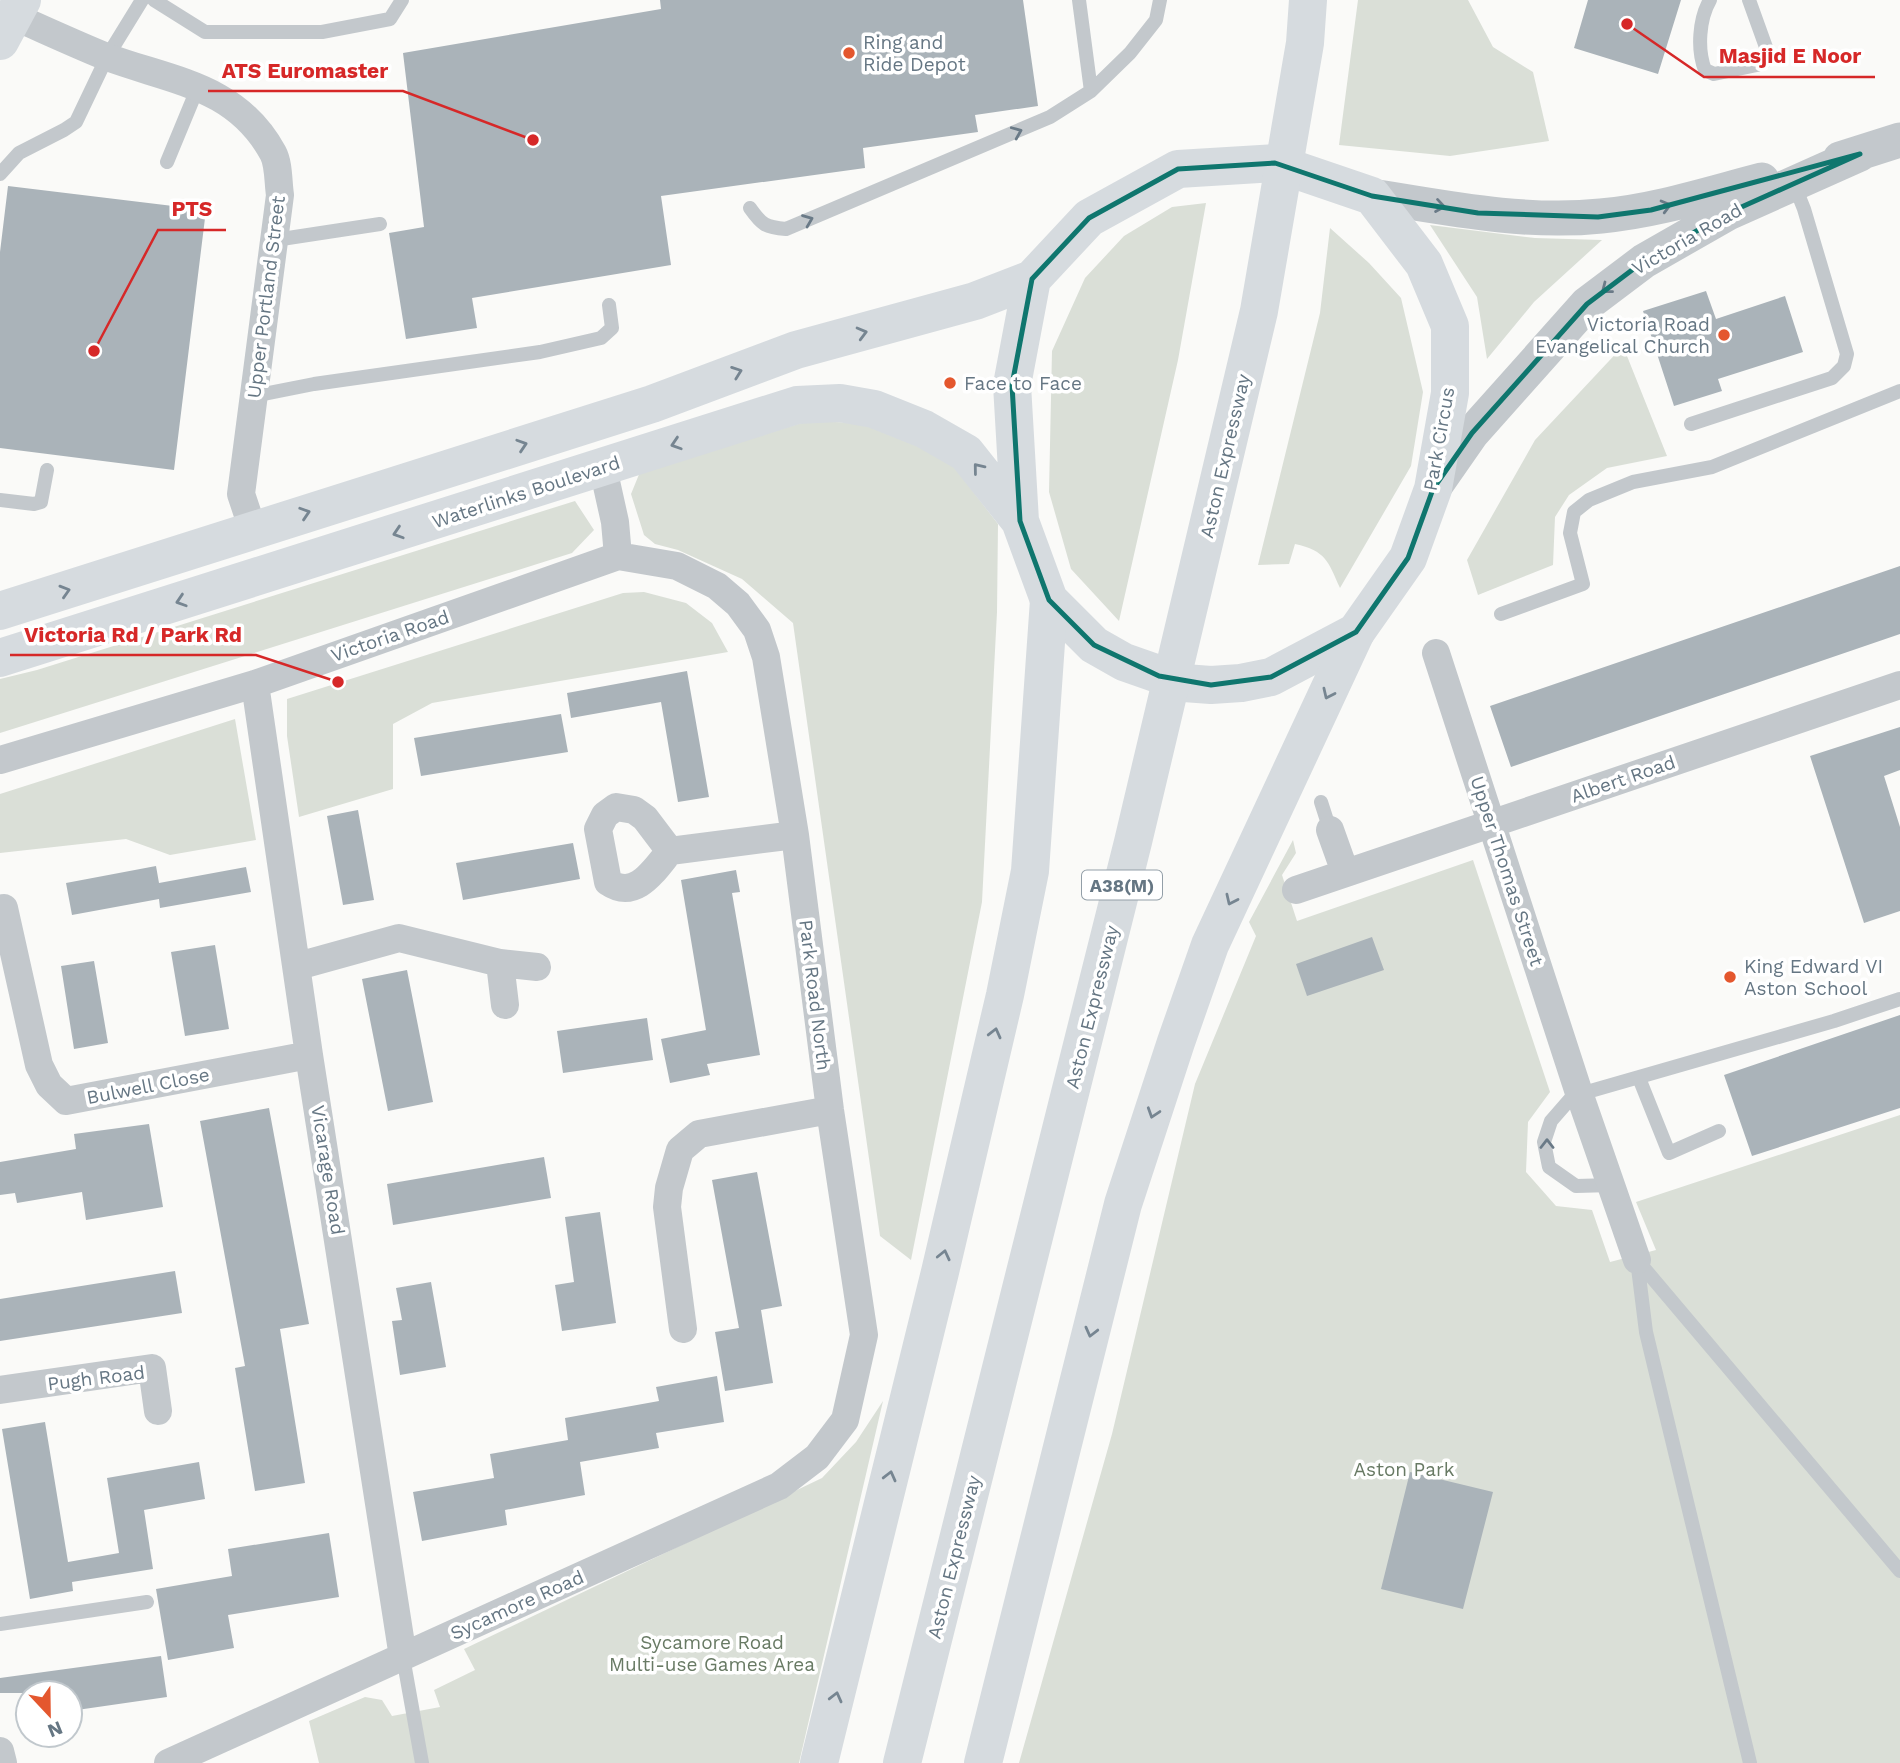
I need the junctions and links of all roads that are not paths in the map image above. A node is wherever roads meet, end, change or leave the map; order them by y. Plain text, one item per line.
1 (142, 0) edge
2 (154, 0) edge
3 (402, 0) edge
4 (1079, 0) edge
5 (1160, 0) edge
6 (1308, 0) edge
7 (1710, 0) edge
8 (1749, 0) edge
9 (12, 19) edge
10 (107, 57) junction
11 (198, 87) junction
12 (1091, 91) junction
13 (1900, 140) edge
14 (1860, 154) junction
15 (167, 162) dead end
16 (0, 174) edge
17 (1794, 184) junction
18 (1372, 195) junction
19 (750, 208) dead end
20 (380, 224) dead end
21 (275, 240) junction
22 (1032, 279) junction
23 (609, 305) dead end
24 (1900, 393) edge
25 (254, 396) junction
26 (1691, 424) dead end
27 (603, 468) junction
28 (47, 470) dead end
29 (1433, 489) junction
30 (0, 500) edge
31 (1020, 521) junction
32 (253, 530) junction
33 (618, 556) junction
34 (717, 586) joint
35 (1049, 600) junction
36 (0, 611) edge
37 (1501, 614) dead end
38 (1356, 632) junction
39 (1436, 653) dead end
40 (0, 659) edge
41 (255, 684) junction
42 (1900, 685) edge
43 (0, 760) edge
44 (1321, 802) dead end
45 (1492, 824) junction
46 (1330, 830) joint
47 (795, 835) junction
48 (670, 851) dead end
49 (1345, 872) junction
50 (1296, 890) dead end
51 (4, 908) dead end
52 (500, 963) junction
53 (298, 966) junction
54 (537, 967) dead end
55 (1900, 999) edge
56 (505, 1005) dead end
57 (309, 1055) junction
58 (1639, 1078) junction
59 (1579, 1092) junction
60 (830, 1110) junction
61 (1719, 1131) dead end
62 (1612, 1185) junction
63 (1637, 1260) junction
64 (683, 1329) dead end
65 (0, 1391) edge
66 (159, 1411) dead end
67 (845, 1420) joint
68 (1900, 1571) edge
69 (147, 1602) dead end
70 (0, 1624) edge
71 (403, 1657) junction
72 (0, 1751) edge
73 (4, 1763) edge
74 (168, 1763) edge
75 (422, 1763) edge
76 (820, 1763) edge
77 (902, 1763) edge
78 (984, 1763) edge
79 (1750, 1763) edge

1 - 10 lane
2 - 3 lane
4 - 12 lane
5 - 12 lane
6 - 77 main road, Aston Expressway / A38(M)
7 - 8 lane
9 - 10 street, Upper Portland Street
10 - 11 street, Upper Portland Street
10 - 16 lane
11 - 15 lane
11 - 21 street, Upper Portland Street
19 -> 12 lane
13 - 14 street, Victoria Road
14 - 17 street, Victoria Road
18 -> 14 street, Victoria Road
17 - 26 lane
17 -> 29 street, Victoria Road
18 - 22 main road
18 - 29 main road, Park Circus
20 - 21 lane
21 - 25 street, Upper Portland Street
22 - 31 main road, Park Circus
32 -> 22 main road
23 - 25 lane
24 - 37 lane
25 - 32 street, Upper Portland Street
31 -> 27 main road, Waterlinks Boulevard
27 - 33 street
27 -> 40 main road, Waterlinks Boulevard
28 - 30 lane
29 - 38 main road, Park Circus
31 - 35 main road, Park Circus
36 -> 32 main road
33 - 34 street, Victoria Road
33 - 41 street, Victoria Road
34 - 47 street, Park Road North
35 - 38 main road, Park Circus
76 -> 35 main road
38 -> 78 main road
39 - 45 street, Upper Thomas Street
41 - 43 street, Victoria Road
41 - 53 street, Vicarage Road
42 - 45 street, Albert Road
44 - 46 lane
45 - 49 street, Albert Road
45 - 59 street, Upper Thomas Street
46 - 49 street
47 - 48 street
47 - 60 street, Park Road North
49 - 50 street, Albert Road
51 - 57 street, Bulwell Close
52 - 53 street
52 - 54 street
52 - 56 street
53 - 57 street, Vicarage Road
55 - 58 lane
57 - 71 street, Vicarage Road
58 - 59 lane
58 - 61 lane
59 - 62 street, Upper Thomas Street
62 -> 59 lane
60 - 64 street
60 - 67 street, Park Road North
62 - 63 street, Upper Thomas Street
63 - 68 lane
63 - 79 lane
65 - 66 street, Pugh Road
67 - 71 street, Sycamore Road
69 - 70 lane
71 - 74 street, Sycamore Road
71 - 75 lane
72 - 73 street

